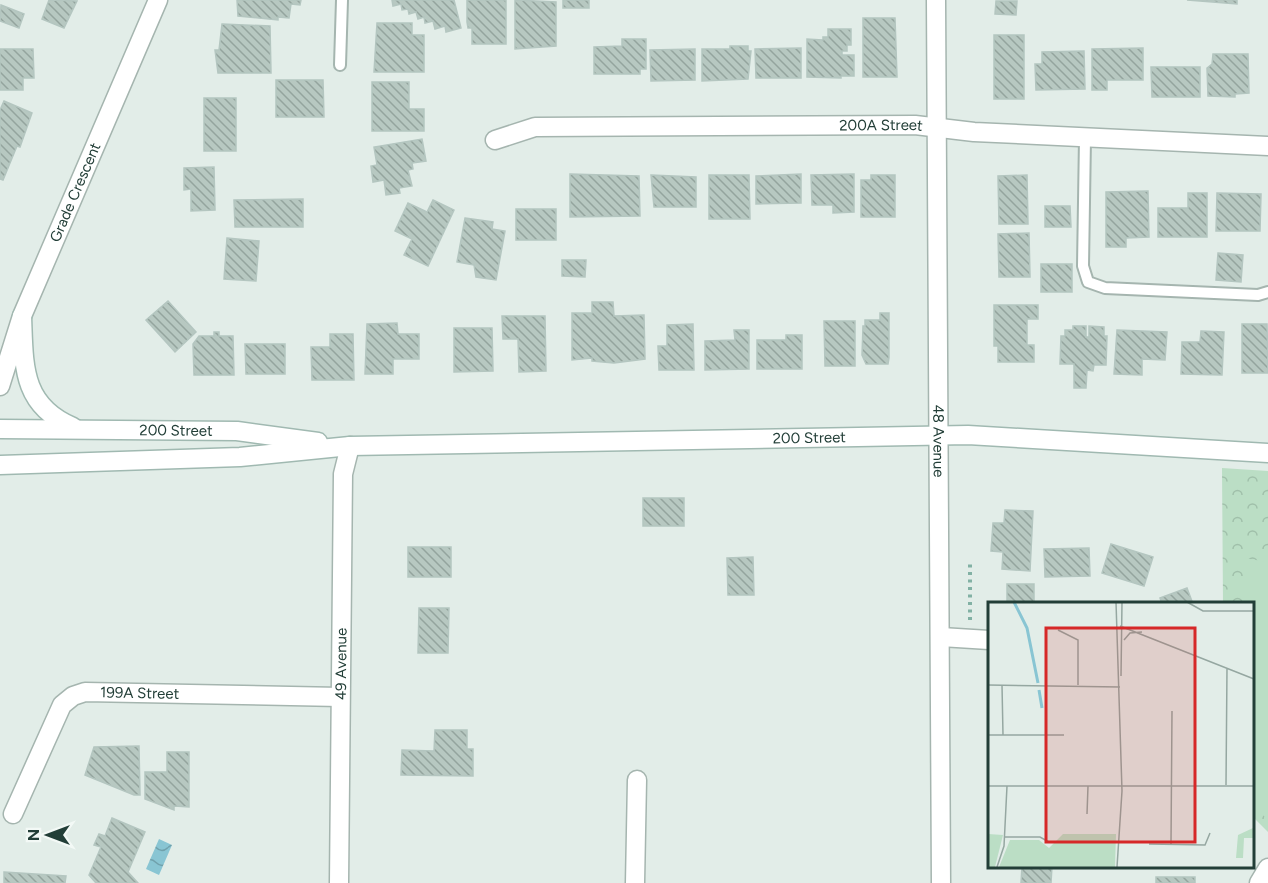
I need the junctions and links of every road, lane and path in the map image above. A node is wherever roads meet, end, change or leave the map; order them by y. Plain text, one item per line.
1 (158, 0) edge
2 (342, 0) edge
3 (936, 0) edge
4 (340, 65) dead end
5 (937, 127) junction
6 (1085, 138) junction
7 (495, 140) dead end
8 (1268, 146) edge
9 (1268, 292) edge
10 (22, 316) junction
11 (0, 386) edge
12 (0, 429) edge
13 (78, 429) junction
14 (939, 437) junction
15 (350, 446) junction
16 (1268, 453) edge
17 (0, 465) edge
18 (970, 560) dead end
19 (970, 620) dead end
20 (941, 637) junction
21 (988, 640) edge
22 (340, 697) junction
23 (637, 780) dead end
24 (13, 814) dead end
25 (1268, 868) edge
26 (339, 883) edge
27 (635, 883) edge
28 (941, 883) edge
29 (1259, 883) edge

1 - 10 street, Grade Crescent
2 - 4 lane
3 - 5 street, 48 Avenue
5 - 6 street, 200A Street
5 - 7 street, 200A Street
5 - 14 street, 48 Avenue
6 - 8 street, 200A Street
6 - 9 lane
10 - 11 street, Grade Crescent
10 - 13 street
12 - 13 street, 200 Street
13 - 15 street, 200 Street
14 - 15 street, 200 Street
14 - 16 street, 200 Street
14 - 20 street, 48 Avenue
15 - 17 street, 200 Street
15 - 22 street, 49 Avenue
18 - 19 path
20 - 21 street
20 - 28 street, 48 Avenue
22 - 24 street, 199A Street
22 - 26 street, 49 Avenue
23 - 27 street
25 - 29 street

